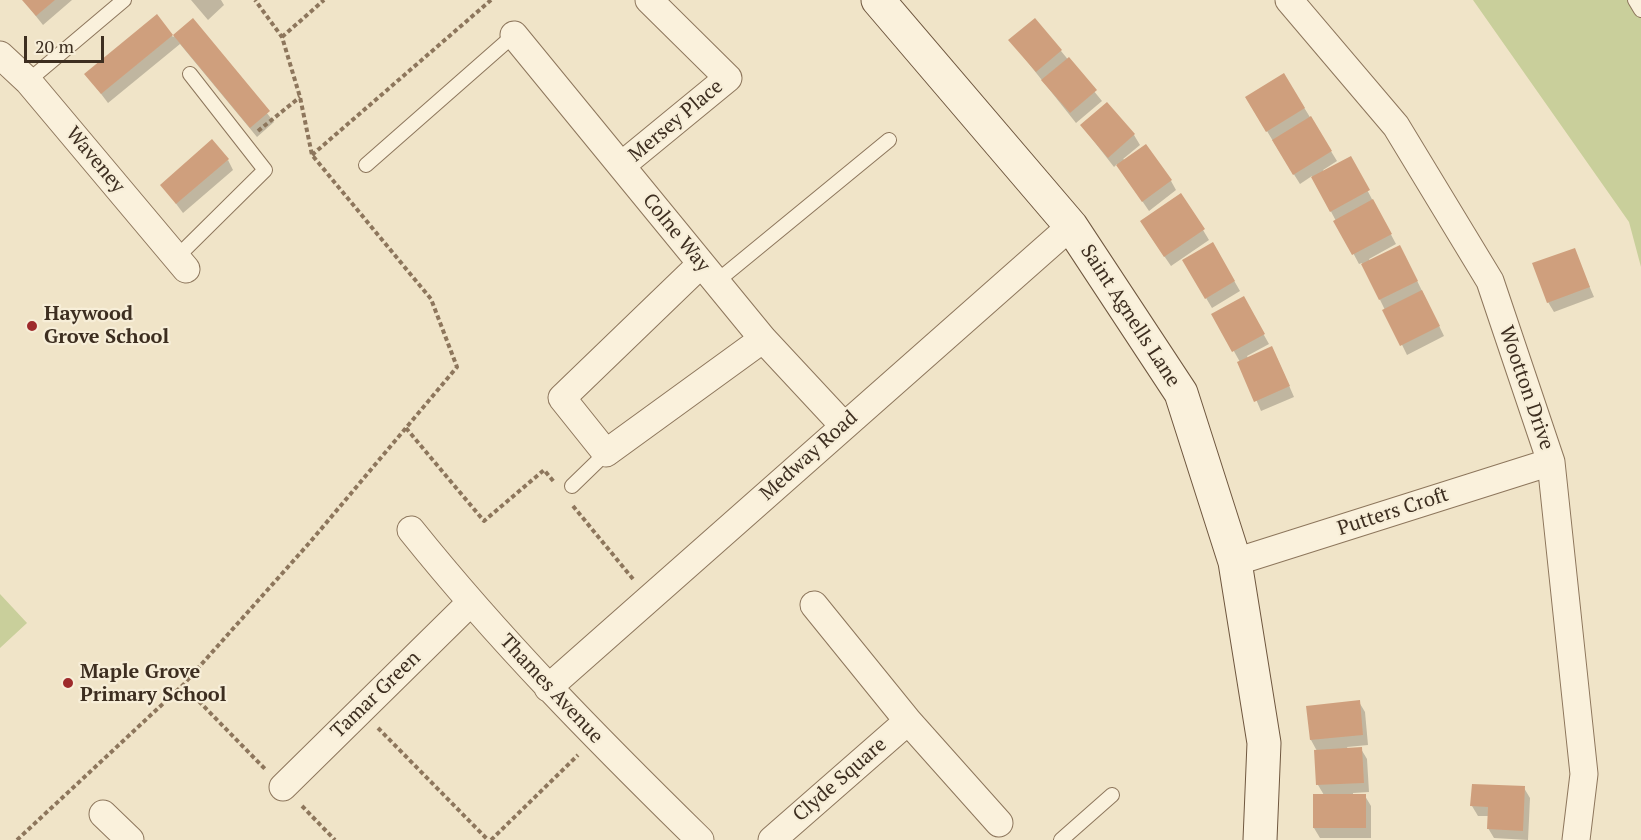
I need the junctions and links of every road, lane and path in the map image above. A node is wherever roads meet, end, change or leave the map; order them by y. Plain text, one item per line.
1 (124, 0) edge
2 (255, 0) edge
3 (324, 0) edge
4 (491, 0) edge
5 (649, 0) edge
6 (878, 0) edge
7 (1289, 0) edge
8 (1635, 0) edge
9 (1641, 10) edge
10 (514, 35) joint
11 (282, 38) junction
12 (0, 55) edge
13 (190, 74) dead end
14 (28, 81) junction
15 (300, 98) junction
16 (889, 140) dead end
17 (243, 142) junction
18 (312, 155) junction
19 (366, 165) dead end
20 (622, 165) junction
21 (1071, 225) junction
22 (181, 263) joint
23 (708, 273) junction
24 (763, 339) junction
25 (844, 426) junction
26 (406, 428) junction
27 (606, 453) junction
28 (1551, 462) junction
29 (566, 491) junction
30 (411, 530) dead end
31 (1234, 562) junction
32 (649, 598) junction
33 (470, 603) junction
34 (814, 605) dead end
35 (183, 685) junction
36 (548, 688) junction
37 (360, 710) junction
38 (909, 721) junction
39 (596, 738) junction
40 (283, 787) junction
41 (1113, 795) dead end
42 (104, 814) dead end
43 (999, 823) dead end
44 (17, 840) edge
45 (129, 840) edge
46 (335, 840) edge
47 (489, 840) edge
48 (700, 840) edge
49 (772, 840) edge
50 (1061, 840) edge
51 (1260, 840) edge
52 (1576, 840) edge

1 - 14 lane
2 - 11 path
3 - 11 path
4 - 18 path
5 - 20 street, Mersey Place
6 - 21 street, Saint Agnells Lane
7 - 28 street, Wootton Drive
8 - 9 lane
10 - 19 lane
10 - 20 street, Colne Way
11 - 15 path
12 - 14 street, Waveney
13 - 17 lane
14 - 22 street, Waveney
15 - 17 path
15 - 18 path
16 - 23 lane
17 - 22 lane
18 - 26 path
20 - 23 street, Colne Way
21 - 25 street, Medway Road
21 - 31 street, Saint Agnells Lane
23 - 24 street, Colne Way
23 - 27 street
24 - 25 street, Colne Way
24 - 27 street
25 - 32 street, Medway Road
26 - 29 path
26 - 35 path
27 - 29 lane
28 - 31 street, Putters Croft
28 - 52 street, Wootton Drive
29 - 32 path
30 - 33 street, Thames Avenue
31 - 51 street, Saint Agnells Lane
32 - 36 street, Medway Road
33 - 36 street, Thames Avenue
33 - 37 street, Tamar Green
34 - 38 street
35 - 40 path
35 - 44 path
36 - 39 street, Thames Avenue
37 - 40 street, Tamar Green
37 - 47 path
38 - 43 street
38 - 49 street, Clyde Square
39 - 47 path
39 - 48 street, Thames Avenue
40 - 46 path
41 - 50 lane
42 - 45 street

